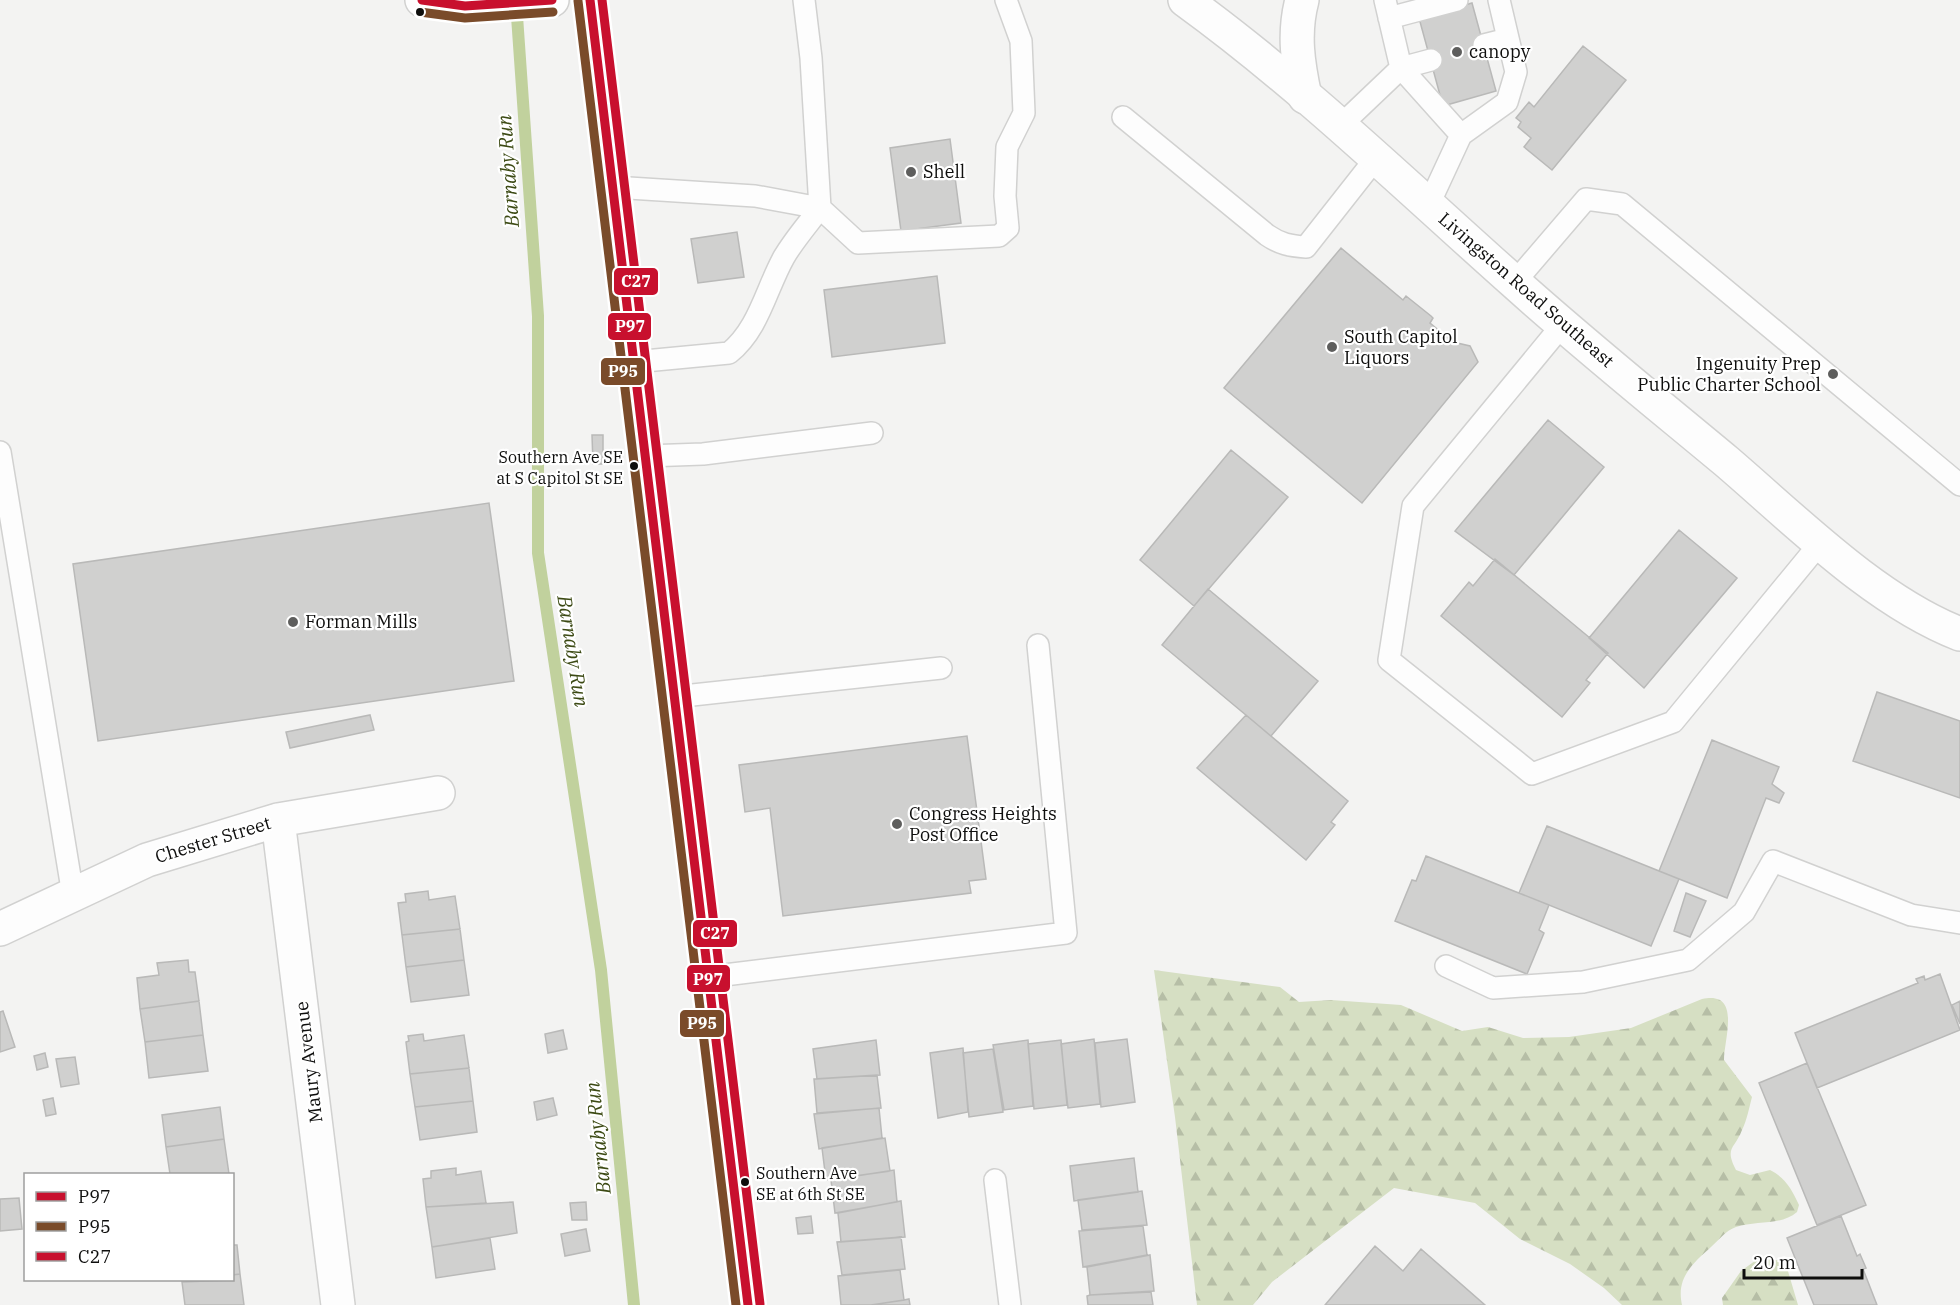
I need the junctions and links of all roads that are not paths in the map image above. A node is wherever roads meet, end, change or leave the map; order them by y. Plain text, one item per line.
1 (422, 0) edge
2 (552, 0) edge
3 (590, 0) edge
4 (804, 0) edge
5 (1006, 0) edge
6 (1185, 0) edge
7 (1302, 0) edge
8 (1457, 0) edge
9 (1499, 0) edge
10 (1387, 9) edge
11 (1508, 39) junction
12 (1484, 45) dead end
13 (1431, 60) dead end
14 (1401, 68) junction
15 (1305, 97) junction
16 (1123, 117) dead end
17 (1339, 127) junction
18 (1461, 135) junction
19 (1376, 158) junction
20 (613, 187) junction
21 (1429, 204) junction
22 (820, 208) junction
23 (1514, 283) junction
24 (1563, 324) junction
25 (634, 362) junction
26 (872, 433) dead end
27 (0, 452) edge
28 (646, 456) junction
29 (1960, 485) edge
30 (1821, 542) junction
31 (1960, 634) edge
32 (1038, 645) dead end
33 (942, 668) dead end
34 (674, 697) junction
35 (438, 794) dead end
36 (278, 820) junction
37 (73, 895) junction
38 (1960, 923) edge
39 (0, 929) edge
40 (1446, 966) dead end
41 (708, 976) junction
42 (995, 1179) dead end
43 (338, 1305) edge
44 (748, 1305) edge
45 (1010, 1305) edge

1 - 2 street
3 - 20 street
4 - 22 lane
5 - 22 lane
6 - 15 street, Livingston Road Southeast
7 - 15 street
8 - 10 lane
9 - 11 lane
10 - 14 lane
11 - 12 lane
11 - 18 lane
13 - 14 lane
14 - 17 lane
14 - 18 lane
15 - 17 street, Livingston Road Southeast
16 - 19 lane
17 - 19 street, Livingston Road Southeast
18 - 21 lane
19 - 21 street, Livingston Road Southeast
20 - 22 lane
20 - 25 street
21 - 23 street, Livingston Road Southeast
22 - 25 lane
23 - 24 street, Livingston Road Southeast
23 - 29 lane
24 - 30 street, Livingston Road Southeast
24 - 30 lane
25 - 28 street
26 - 28 lane
27 - 37 lane
28 - 34 street
30 - 31 street, Livingston Road Southeast
32 - 41 lane
33 - 34 lane
34 - 41 street
35 - 36 street, Chester Street
36 - 37 street, Chester Street
36 - 43 street, Maury Avenue
37 - 39 street, Chester Street
38 - 40 lane
41 - 44 street
42 - 45 lane

